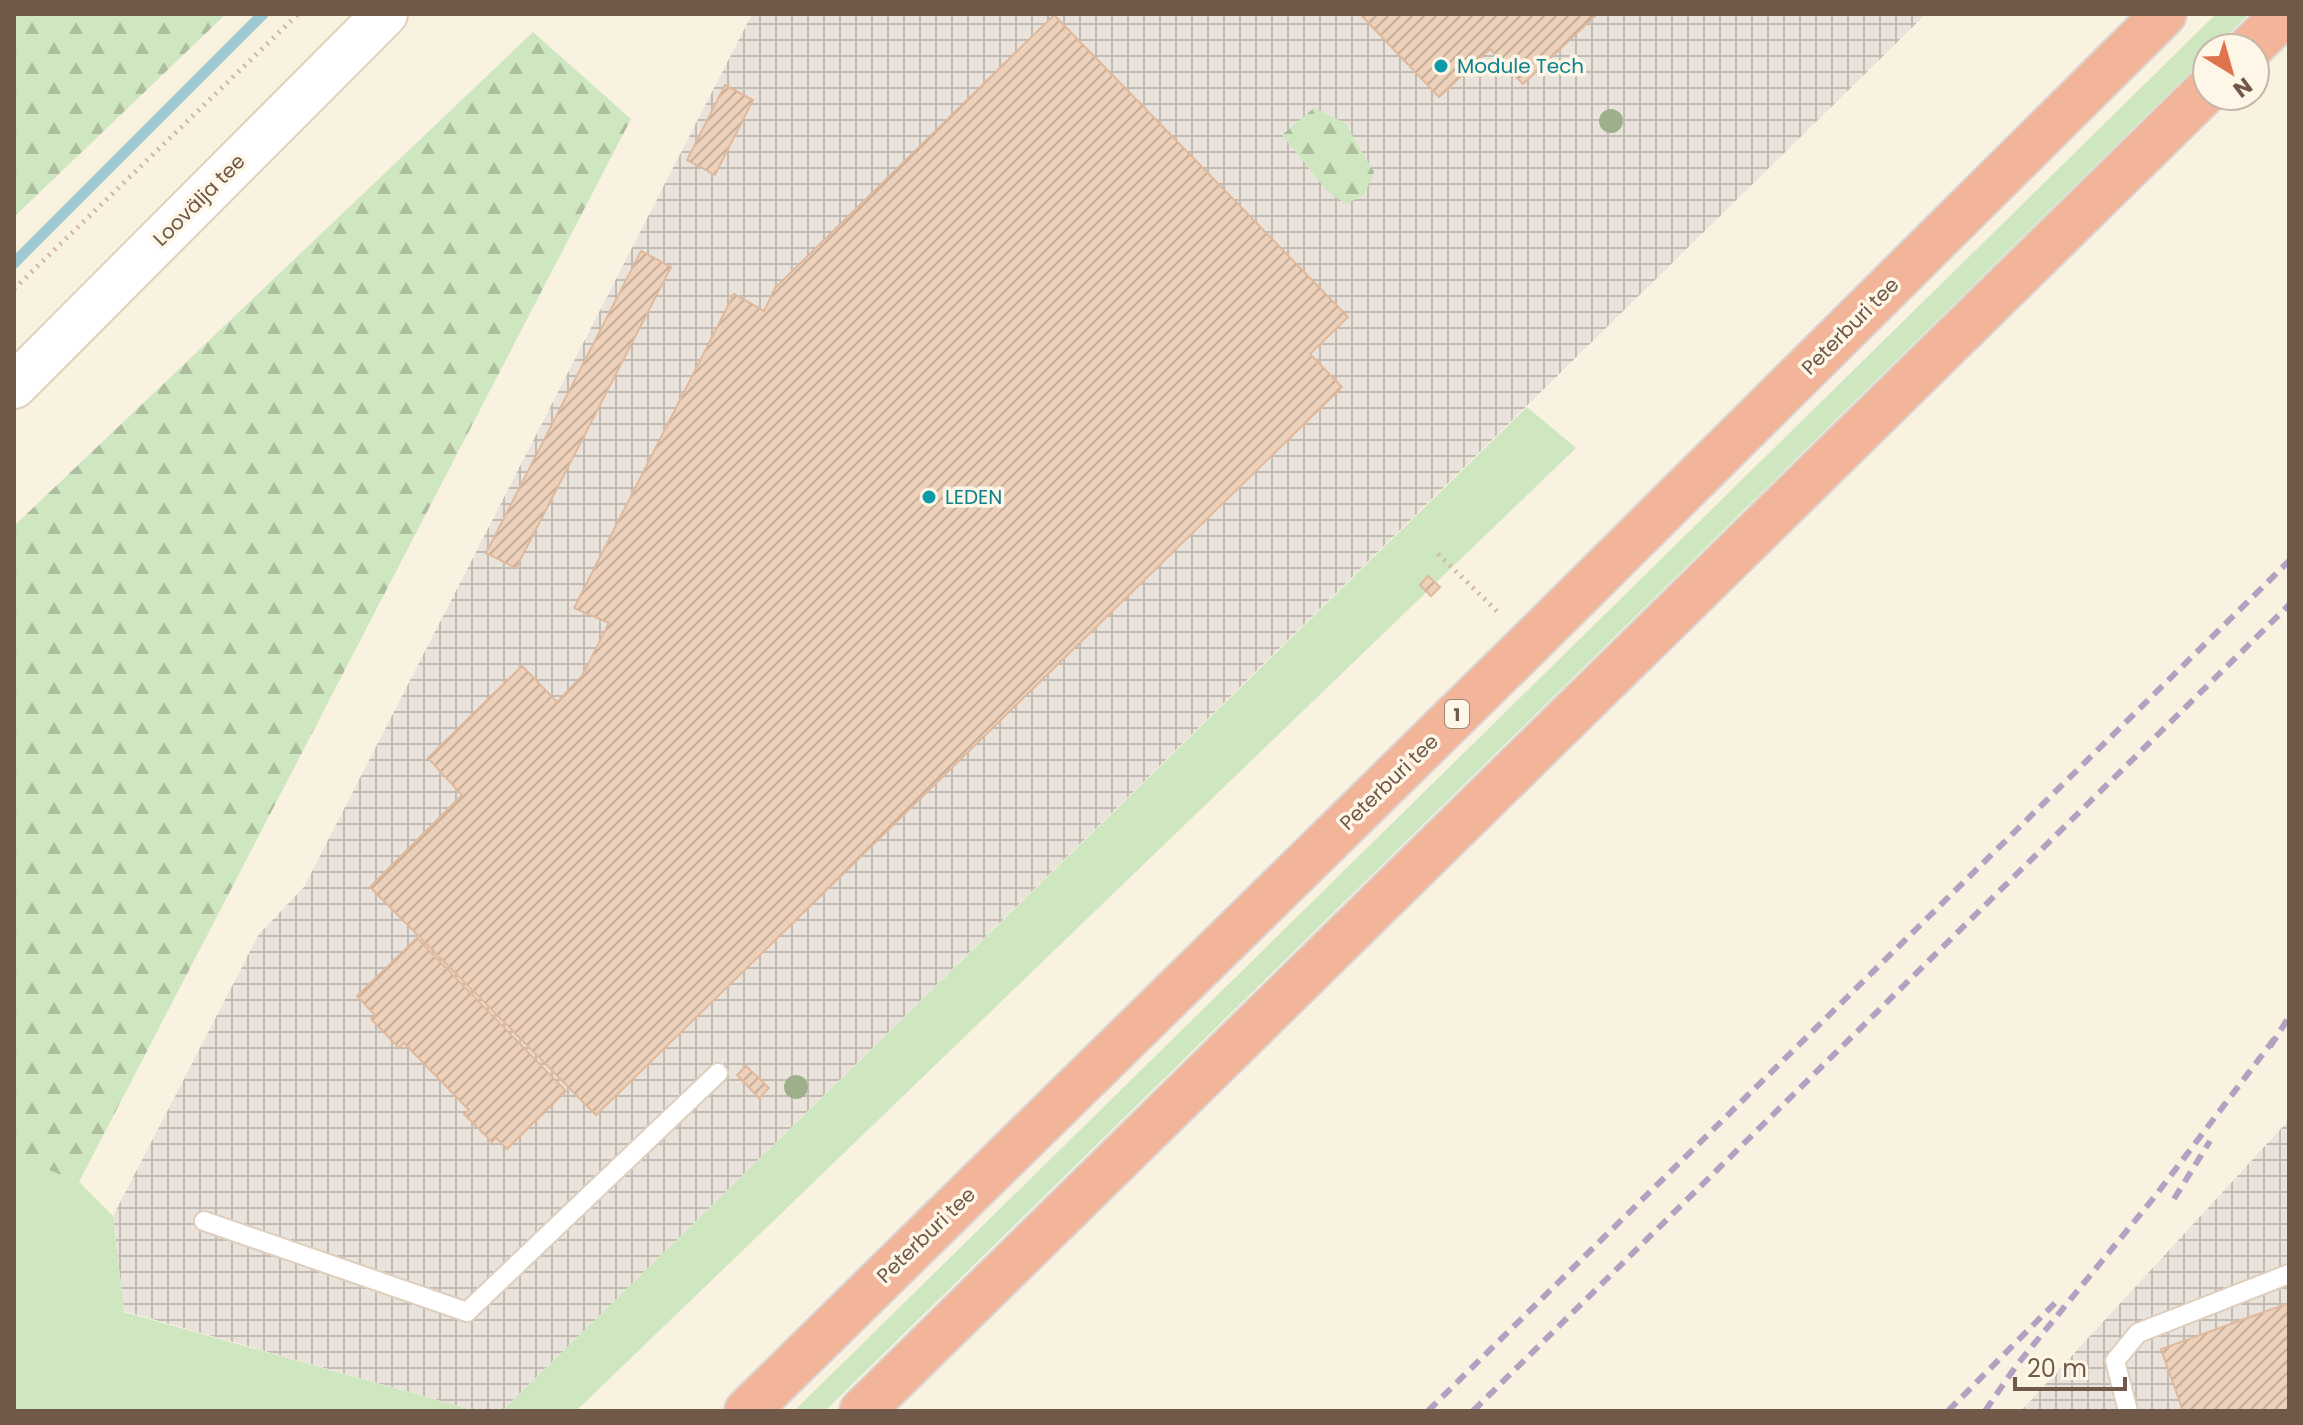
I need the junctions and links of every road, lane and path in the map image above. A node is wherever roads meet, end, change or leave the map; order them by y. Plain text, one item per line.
1 (298, 14) edge
2 (385, 14) edge
3 (2164, 14) edge
4 (2285, 14) edge
5 (2266, 32) edge
6 (2191, 106) edge
7 (14, 289) edge
8 (14, 386) edge
9 (1438, 554) dead end
10 (1530, 643) junction
11 (718, 1073) dead end
12 (204, 1221) dead end
13 (2289, 1274) edge
14 (747, 1411) edge
15 (862, 1411) edge
16 (2128, 1411) edge

1 - 7 path
2 - 8 street, Loovälja tee
3 - 10 highway, Peterburi tee / 1
4 - 5 highway
6 - 15 highway
9 - 10 path
10 - 14 highway, Peterburi tee / 1
11 - 12 lane
13 - 16 lane

